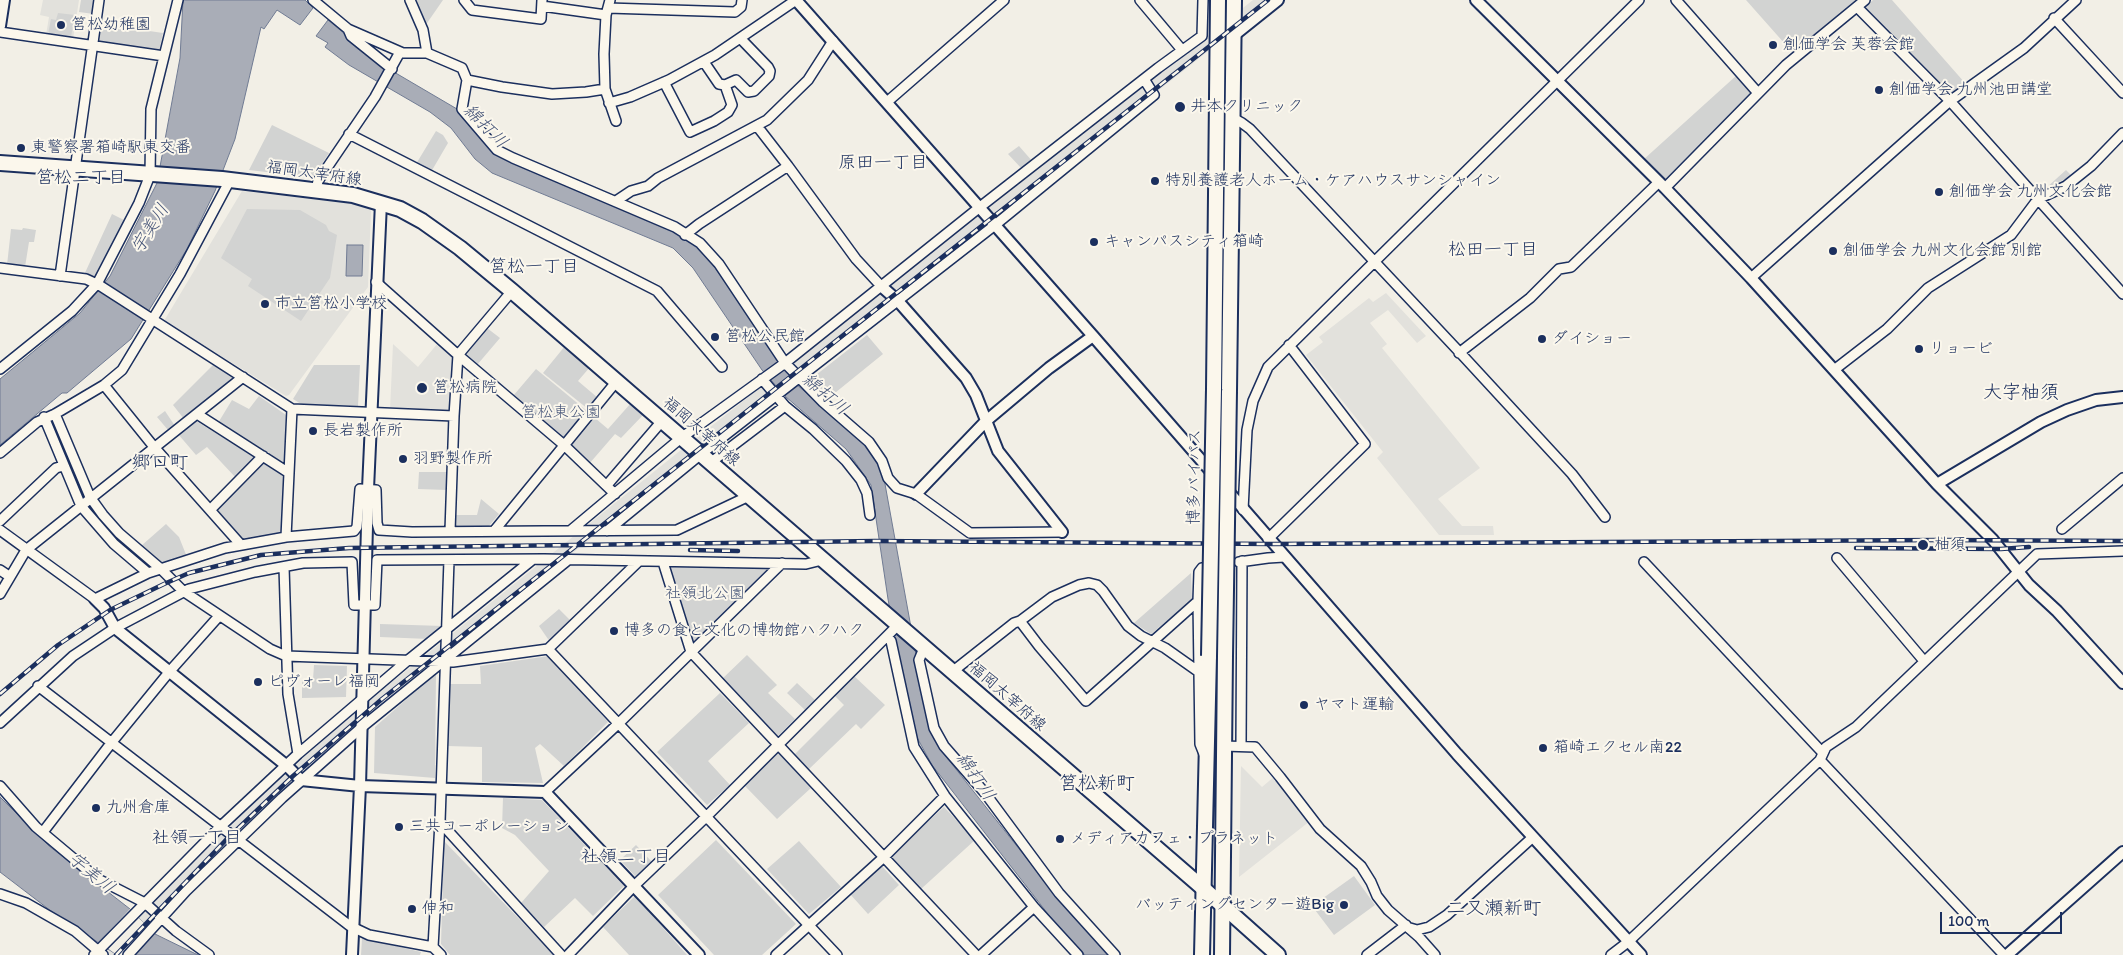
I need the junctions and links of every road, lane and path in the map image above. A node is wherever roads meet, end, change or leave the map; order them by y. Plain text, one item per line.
1 (4, 0) edge
2 (99, 0) edge
3 (178, 0) edge
4 (313, 0) edge
5 (410, 0) edge
6 (464, 0) edge
7 (742, 0) edge
8 (796, 0) edge
9 (1004, 0) edge
10 (1140, 0) edge
11 (1203, 0) edge
12 (1218, 0) edge
13 (1234, 0) edge
14 (1278, 0) edge
15 (1476, 0) edge
16 (1639, 0) edge
17 (1676, 0) edge
18 (1866, 0) edge
19 (2076, 0) edge
20 (542, 3) edge
21 (608, 7) edge
22 (1857, 7) junction
23 (2054, 18) junction
24 (0, 26) edge
25 (348, 29) junction
26 (0, 32) edge
27 (1233, 36) junction
28 (741, 39) junction
29 (833, 41) junction
30 (93, 46) junction
31 (1182, 50) junction
32 (400, 52) junction
33 (427, 54) junction
34 (164, 56) junction
35 (704, 62) junction
36 (392, 69) junction
37 (1144, 79) junction
38 (1557, 79) junction
39 (467, 80) junction
40 (664, 82) junction
41 (725, 85) junction
42 (606, 89) junction
43 (1758, 93) junction
44 (2123, 94) edge
45 (1950, 100) junction
46 (887, 102) junction
47 (609, 103) junction
48 (1231, 118) junction
49 (616, 121) dead end
50 (756, 126) junction
51 (2123, 133) edge
52 (349, 134) junction
53 (0, 163) edge
54 (788, 166) junction
55 (76, 169) junction
56 (153, 176) junction
57 (226, 180) junction
58 (1662, 185) junction
59 (316, 190) junction
60 (2038, 199) junction
61 (616, 201) junction
62 (381, 203) junction
63 (980, 207) junction
64 (995, 225) junction
65 (685, 235) junction
66 (1372, 262) junction
67 (0, 268) edge
68 (60, 276) junction
69 (1751, 278) junction
70 (376, 282) junction
71 (98, 284) junction
72 (881, 286) junction
73 (512, 291) junction
74 (2123, 294) edge
75 (898, 301) junction
76 (151, 317) junction
77 (1093, 336) junction
78 (1289, 345) junction
79 (1460, 353) junction
80 (458, 355) junction
81 (785, 363) junction
82 (722, 367) dead end
83 (0, 369) edge
84 (1834, 370) junction
85 (243, 377) junction
86 (762, 379) junction
87 (799, 379) junction
88 (616, 382) junction
89 (104, 385) junction
90 (775, 396) junction
91 (2123, 397) edge
92 (784, 406) junction
93 (292, 409) junction
94 (372, 413) junction
95 (55, 414) junction
96 (197, 414) junction
97 (454, 416) junction
98 (44, 417) junction
99 (662, 421) junction
100 (986, 421) junction
101 (681, 438) junction
102 (564, 446) junction
103 (154, 447) junction
104 (0, 453) edge
105 (262, 456) junction
106 (706, 459) junction
107 (63, 466) junction
108 (289, 473) junction
109 (2123, 478) edge
110 (1937, 484) junction
111 (607, 485) junction
112 (368, 489) junction
113 (616, 494) junction
114 (916, 494) junction
115 (749, 496) junction
116 (90, 497) junction
117 (81, 506) junction
118 (210, 510) junction
119 (1243, 510) junction
120 (870, 515) dead end
121 (1605, 517) dead end
122 (0, 521) edge
123 (2062, 529) dead end
124 (0, 530) edge
125 (450, 531) junction
126 (494, 531) junction
127 (570, 531) junction
128 (607, 532) junction
129 (1062, 532) joint
130 (286, 537) junction
131 (1268, 539) junction
132 (241, 545) junction
133 (26, 550) junction
134 (2123, 551) edge
135 (1284, 558) junction
136 (1837, 558) dead end
137 (449, 560) junction
138 (532, 560) junction
139 (568, 560) junction
140 (822, 560) junction
141 (638, 562) junction
142 (663, 562) junction
143 (1644, 562) dead end
144 (782, 563) junction
145 (284, 567) junction
146 (1202, 568) dead end
147 (161, 569) junction
148 (0, 570) edge
149 (2020, 572) junction
150 (148, 573) junction
151 (9, 576) junction
152 (184, 591) junction
153 (0, 594) edge
154 (95, 599) junction
155 (1198, 601) junction
156 (365, 605) junction
157 (219, 616) junction
158 (1020, 621) junction
159 (891, 627) junction
160 (115, 628) junction
161 (447, 630) junction
162 (1152, 641) junction
163 (922, 647) junction
164 (548, 649) junction
165 (691, 652) junction
166 (286, 656) junction
167 (363, 658) junction
168 (407, 661) junction
169 (443, 661) junction
170 (1924, 661) junction
171 (170, 671) junction
172 (952, 672) junction
173 (1199, 672) junction
174 (2123, 683) edge
175 (38, 686) junction
176 (363, 698) junction
177 (0, 723) edge
178 (619, 723) junction
179 (362, 727) junction
180 (112, 742) junction
181 (778, 745) junction
182 (1224, 746) junction
183 (1241, 746) junction
184 (298, 754) junction
185 (1821, 756) junction
186 (1208, 761) junction
187 (287, 766) junction
188 (301, 780) junction
189 (0, 786) edge
190 (360, 786) junction
191 (440, 788) junction
192 (545, 792) junction
193 (945, 796) junction
194 (706, 817) junction
195 (440, 822) junction
196 (220, 827) junction
197 (43, 832) junction
198 (1533, 837) junction
199 (238, 839) junction
200 (2123, 852) edge
201 (884, 857) junction
202 (634, 886) junction
203 (1204, 889) junction
204 (0, 894) edge
205 (143, 905) junction
206 (1224, 906) junction
207 (1034, 907) junction
208 (159, 920) junction
209 (809, 925) junction
210 (1408, 927) junction
211 (353, 928) junction
212 (1628, 942) junction
213 (433, 946) junction
214 (99, 952) edge
215 (128, 955) edge
216 (209, 955) edge
217 (352, 955) edge
218 (441, 955) edge
219 (561, 955) edge
220 (568, 955) edge
221 (699, 955) edge
222 (776, 955) edge
223 (837, 955) edge
224 (976, 955) edge
225 (981, 955) edge
226 (1078, 955) edge
227 (1115, 955) edge
228 (1202, 955) edge
229 (1222, 955) edge
230 (1278, 955) edge
231 (1368, 955) edge
232 (1435, 955) edge
233 (1611, 955) edge
234 (1641, 955) edge
235 (2006, 955) edge

1 - 24 street
2 - 30 street
3 - 34 street
4 - 25 street
5 - 33 street
6 - 20 street
7 - 21 street
8 - 28 street
8 - 29 street
9 - 46 street
10 - 31 street
11 - 31 street
12 - 186 main road, 博多バイパス, bridge
13 - 27 main road, 博多バイパス
14 - 27 street
15 - 38 street
16 - 38 street
17 - 43 street
18 - 22 street
19 - 23 street
20 - 21 street
21 - 42 street
22 - 43 street
22 - 45 street
23 - 44 street
23 - 45 street
25 - 32 street
25 - 36 street
26 - 30 street
27 - 48 main road, 博多バイパス
28 - 35 street
28 - 41 street
29 - 46 street
29 - 50 street
30 - 34 street
30 - 55 street
31 - 37 street
32 - 33 street
32 - 36 street
33 - 39 street
34 - 56 street
35 - 40 street
35 - 41 street
36 - 52 street
37 - 63 street
37 - 64 street
38 - 58 street
38 - 66 street
39 - 42 street
39 - 61 street
40 - 41 street
40 - 47 street
42 - 47 street
43 - 58 street
45 - 60 street
45 - 69 street
46 - 63 street
47 - 49 street
48 - 66 street
48 - 182 main road, 博多バイパス, bridge
50 - 54 street
50 - 61 street
51 - 60 street
52 - 59 street
52 - 82 street
53 - 55 main road, 福岡太宰府線
54 - 65 street
54 - 72 street
55 - 56 main road, 福岡太宰府線
55 - 68 street
56 - 57 main road, 福岡太宰府線
56 - 71 street
57 - 59 main road, 福岡太宰府線
57 - 76 street
58 - 69 street
58 - 79 street
59 - 62 main road, 福岡太宰府線
60 - 74 street
60 - 84 street
61 - 65 street
62 - 70 street
62 - 73 main road, 福岡太宰府線
63 - 64 street
63 - 72 street
64 - 75 street
64 - 77 street
65 - 81 street
66 - 78 street
66 - 79 street
67 - 68 street
68 - 71 street
69 - 84 street
70 - 80 street
70 - 94 street
71 - 76 street
71 - 83 street
72 - 75 street
72 - 81 street
73 - 80 street
73 - 88 main road, 福岡太宰府線
75 - 87 street
75 - 100 street
76 - 85 street
76 - 89 street
77 - 100 street
77 - 119 street
78 - 119 street
78 - 131 street
79 - 121 street
80 - 97 street
80 - 102 street
81 - 86 street
81 - 87 street
84 - 110 street
85 - 93 street
85 - 96 street
86 - 90 street
86 - 101 street
87 - 90 street
87 - 114 street
88 - 99 main road, 福岡太宰府線
88 - 102 street
89 - 95 street
89 - 103 street
90 - 92 street
90 - 106 street
91 - 110 street
92 - 106 street
92 - 120 street
93 - 94 street
93 - 108 street
94 - 97 street
94 - 112 street
95 - 98 street
95 - 116 street
96 - 103 street
96 - 105 street
97 - 125 street
98 - 104 street
98 - 107 street
99 - 101 main road, 福岡太宰府線
99 - 111 street
100 - 114 street
100 - 129 street
101 - 106 main road, 福岡太宰府線
101 - 113 street
102 - 111 street
102 - 126 street
103 - 116 street
103 - 118 street
105 - 108 street
105 - 118 street
106 - 115 main road, 福岡太宰府線
106 - 128 street
107 - 117 street
107 - 122 street
108 - 130 street
109 - 123 street
110 - 149 street
111 - 113 street
112 - 125 street
112 - 130 street
112 - 156 street
113 - 127 street
114 - 129 street
115 - 128 street
115 - 140 main road, 福岡太宰府線
116 - 117 street
116 - 147 street
117 - 133 street
117 - 150 street
118 - 132 street
119 - 131 street
124 - 133 street
125 - 126 street
126 - 127 street
127 - 128 street
130 - 132 street
131 - 135 street
132 - 147 street
133 - 151 street
133 - 154 street
134 - 149 street
135 - 183 street
135 - 198 street
136 - 170 street
137 - 138 street
137 - 156 street
137 - 161 street
138 - 139 street
138 - 161 street
139 - 141 street
139 - 169 street
140 - 144 street
140 - 159 main road, 福岡太宰府線
141 - 142 street
141 - 164 street
142 - 144 street
142 - 165 street
143 - 185 street
144 - 165 street
145 - 152 street
145 - 156 street
145 - 166 street
146 - 155 street
147 - 150 street
147 - 152 street
148 - 151 street
149 - 170 street
149 - 174 street
150 - 154 street
151 - 153 street
152 - 157 street
152 - 160 street
154 - 160 street
155 - 162 street
155 - 173 street
156 - 167 street
157 - 166 street
157 - 171 street
158 - 162 street
158 - 162 street
158 - 172 street
159 - 163 main road, 福岡太宰府線
159 - 181 street
159 - 193 street
160 - 171 street
160 - 175 street
161 - 168 street
161 - 169 street
162 - 173 street
163 - 172 main road, 福岡太宰府線
163 - 227 street
164 - 169 street
164 - 178 street
165 - 178 street
165 - 181 street
166 - 167 street
166 - 184 street
167 - 168 street
167 - 176 street
168 - 169 street
168 - 176 street
169 - 179 street
169 - 191 street
170 - 185 street
171 - 180 street
171 - 187 street
172 - 203 main road, 福岡太宰府線
173 - 186 street
175 - 177 street
175 - 180 street
176 - 179 street
176 - 184 street
178 - 192 street
178 - 194 street
179 - 188 street
179 - 190 street
180 - 196 street
180 - 197 street
181 - 194 street
181 - 201 street
182 - 183 street
182 - 206 main road, 博多バイパス
183 - 210 street
184 - 187 street
185 - 212 street
185 - 235 street
186 - 203 main road, 博多バイパス
187 - 188 street
187 - 196 street
188 - 190 street
188 - 199 street
189 - 197 street
190 - 191 street
190 - 211 street
191 - 192 street
191 - 195 street
192 - 202 street
193 - 201 street
193 - 207 street
194 - 202 street
194 - 209 street
195 - 213 street
195 - 219 street
196 - 199 street
196 - 205 street
197 - 205 street
198 - 210 street
198 - 212 street
199 - 208 street
199 - 211 street
200 - 235 street
201 - 209 street
201 - 224 street
202 - 220 street
202 - 221 street
203 - 206 main road, 福岡太宰府線
203 - 228 main road, 博多バイパス
204 - 214 street
205 - 208 street
205 - 214 street
206 - 229 main road, 博多バイパス
206 - 230 main road, 福岡太宰府線
207 - 225 street
207 - 226 street
208 - 215 street
208 - 216 street
209 - 222 street
209 - 223 street
210 - 231 street
210 - 232 street
211 - 213 street
211 - 217 street
212 - 233 street
212 - 234 street
213 - 218 street

